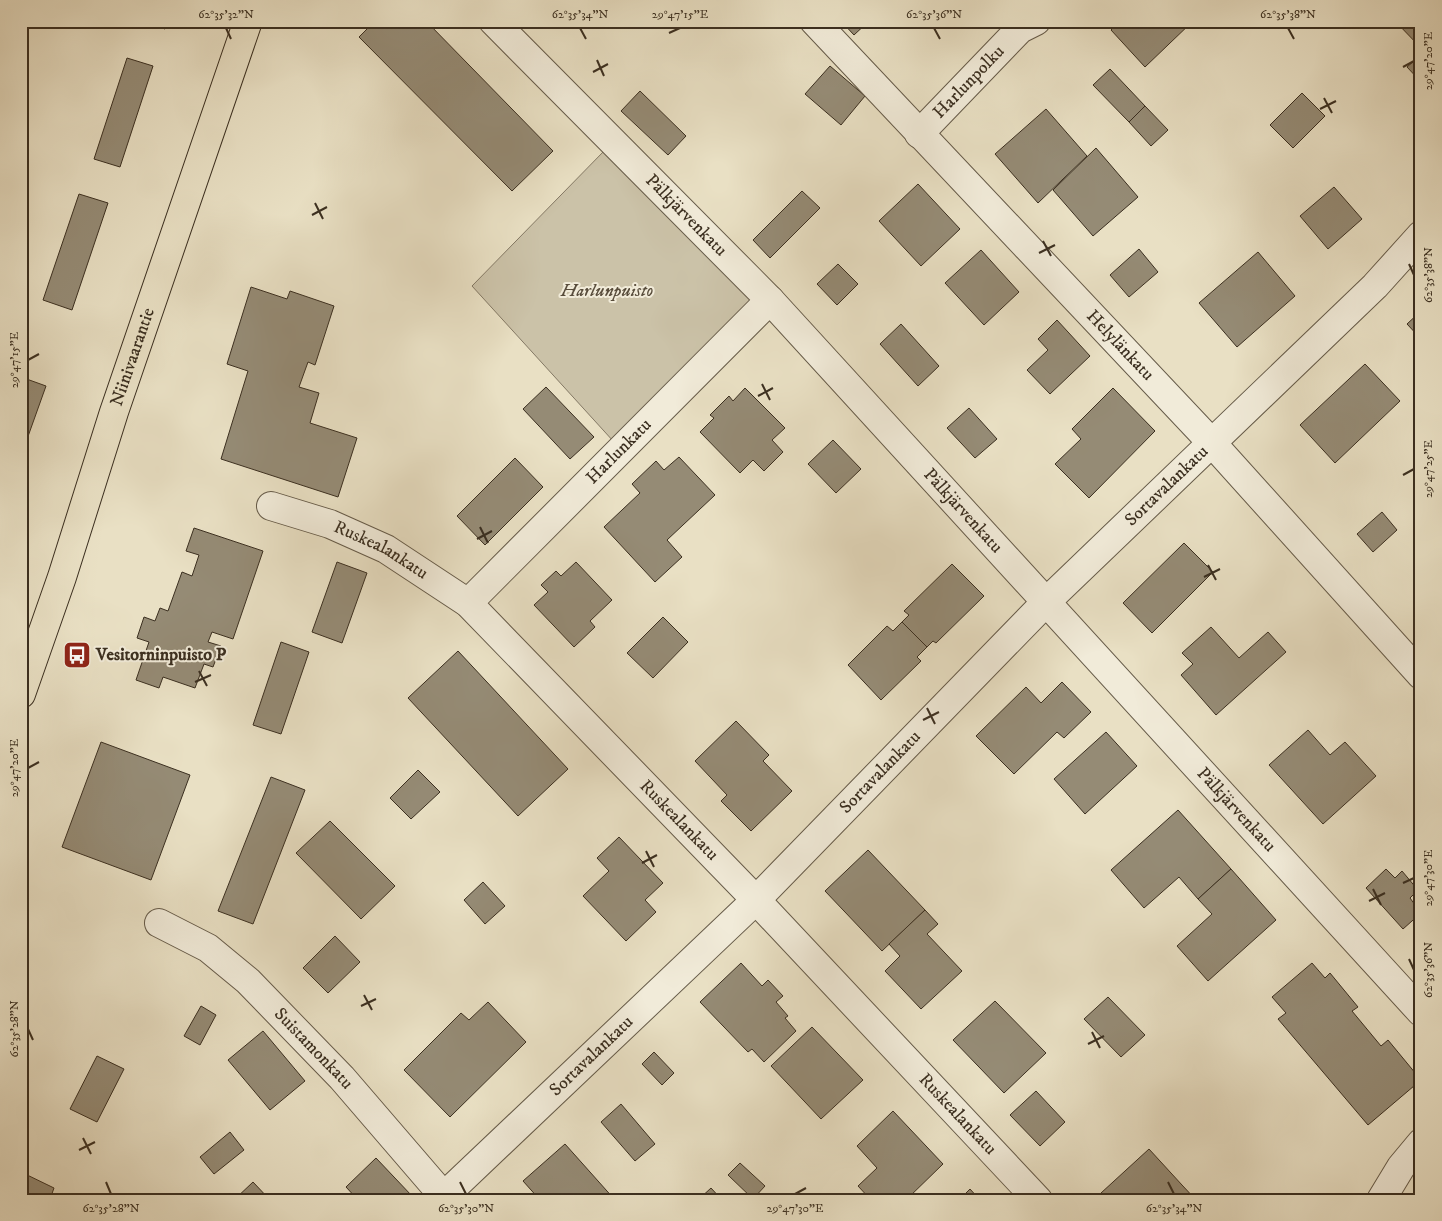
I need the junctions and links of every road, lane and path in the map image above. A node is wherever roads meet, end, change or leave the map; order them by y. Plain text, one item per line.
1 (248, 21) edge
2 (493, 21) edge
3 (814, 21) edge
4 (1024, 24) edge
5 (919, 134) junction
6 (1421, 235) edge
7 (770, 300) junction
8 (1212, 443) junction
9 (271, 506) dead end
10 (1046, 602) junction
11 (468, 603) junction
12 (1421, 675) edge
13 (21, 694) edge
14 (756, 900) junction
15 (159, 923) dead end
16 (1421, 1012) edge
17 (1421, 1143) edge
18 (444, 1199) edge
19 (1038, 1200) edge
20 (1381, 1200) edge

1 - 13 main road, Niinivaarantie
2 - 7 street, Pälkjärvenkatu
3 - 5 street, Helylänkatu
4 - 5 street, Harlunpolku
5 - 8 street, Helylänkatu
6 - 8 street, Sortavalankatu
7 - 10 street, Pälkjärvenkatu
7 - 11 street, Harlunkatu
8 - 10 street, Sortavalankatu
8 - 12 street, Helylänkatu
9 - 11 street, Ruskealankatu
10 - 14 street, Sortavalankatu
10 - 16 street, Pälkjärvenkatu
11 - 14 street, Ruskealankatu
14 - 18 street, Sortavalankatu
14 - 19 street, Ruskealankatu
15 - 18 street, Suistamonkatu
17 - 20 street

